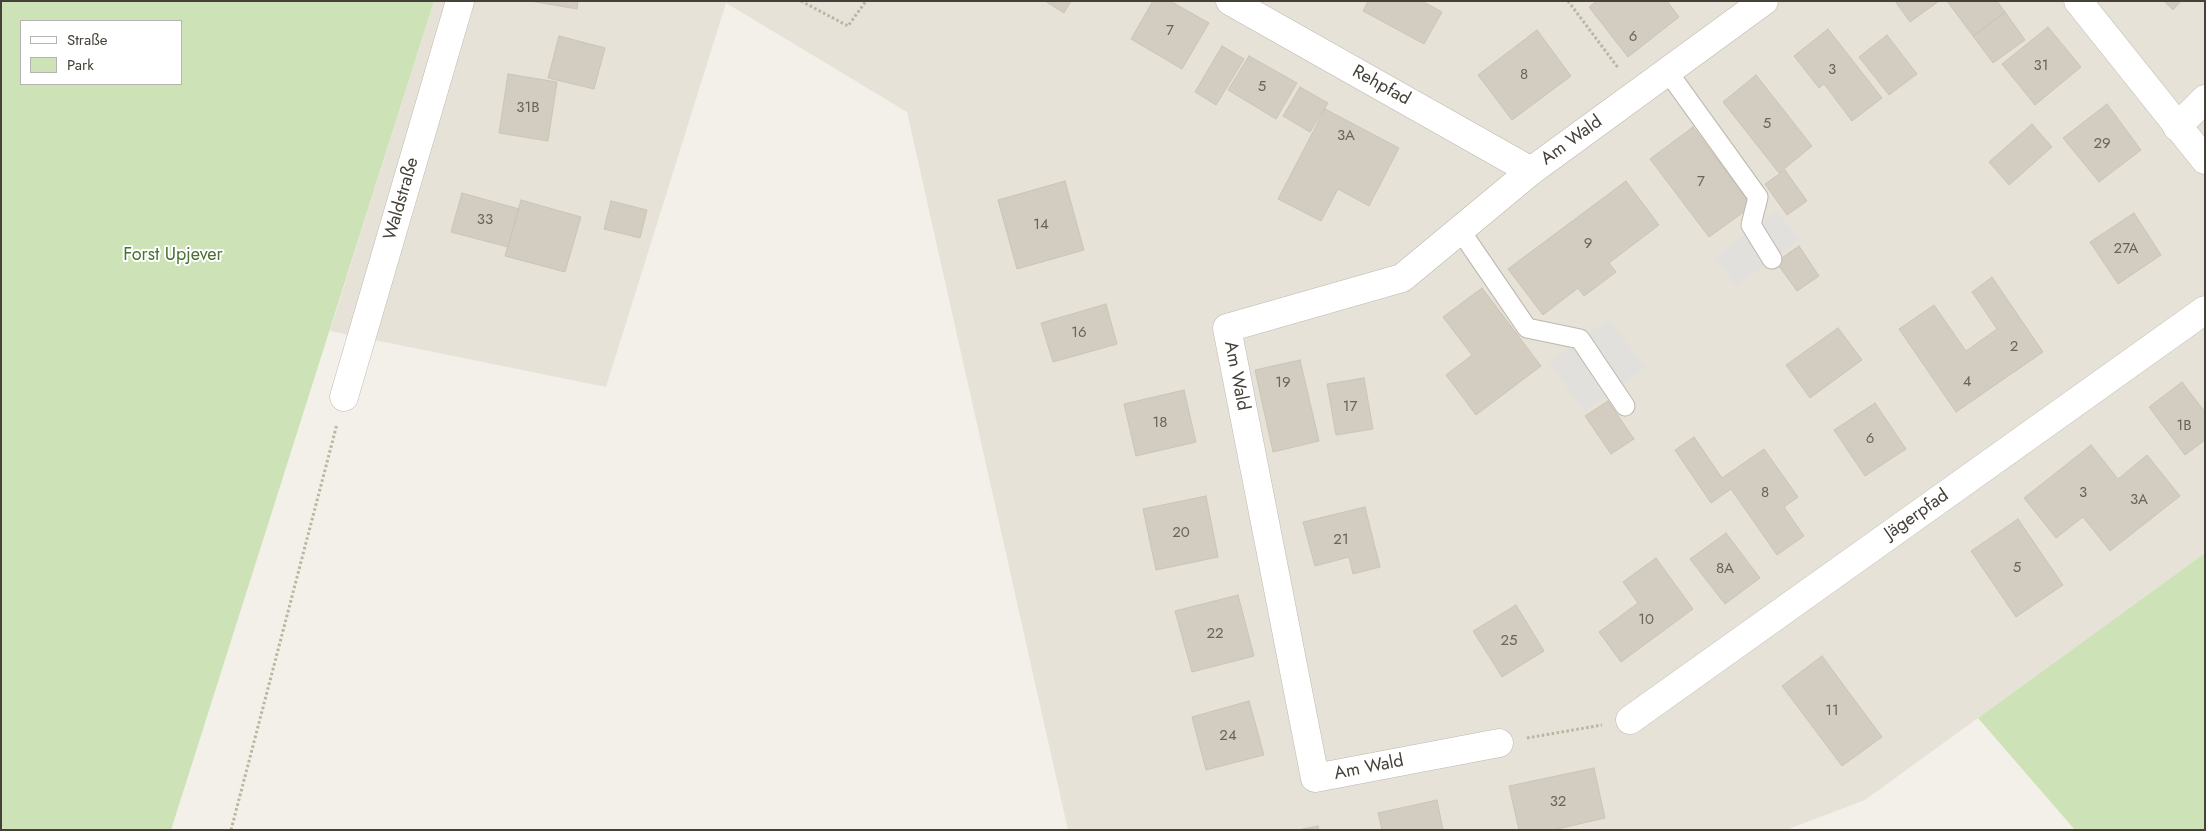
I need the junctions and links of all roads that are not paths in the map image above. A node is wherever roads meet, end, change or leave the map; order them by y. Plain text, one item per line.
1 (460, 1) edge
2 (1230, 1) edge
3 (1764, 1) edge
4 (2078, 1) edge
5 (1668, 72) junction
6 (2205, 99) edge
7 (2177, 127) junction
8 (2205, 160) edge
9 (1531, 171) junction
10 (1460, 230) junction
11 (1772, 259) dead end
12 (2205, 310) edge
13 (344, 397) road end
14 (1625, 406) dead end
15 (1630, 720) road end
16 (1499, 743) road end

1 - 13 street, Waldstraße
2 - 9 street, Rehpfad
3 - 5 street, Am Wald
4 - 7 street
5 - 9 street, Am Wald
5 - 11 lane
6 - 7 street
7 - 8 street
9 - 10 street, Am Wald
10 - 14 lane
10 - 16 street, Am Wald
12 - 15 street, Jägerpfad

